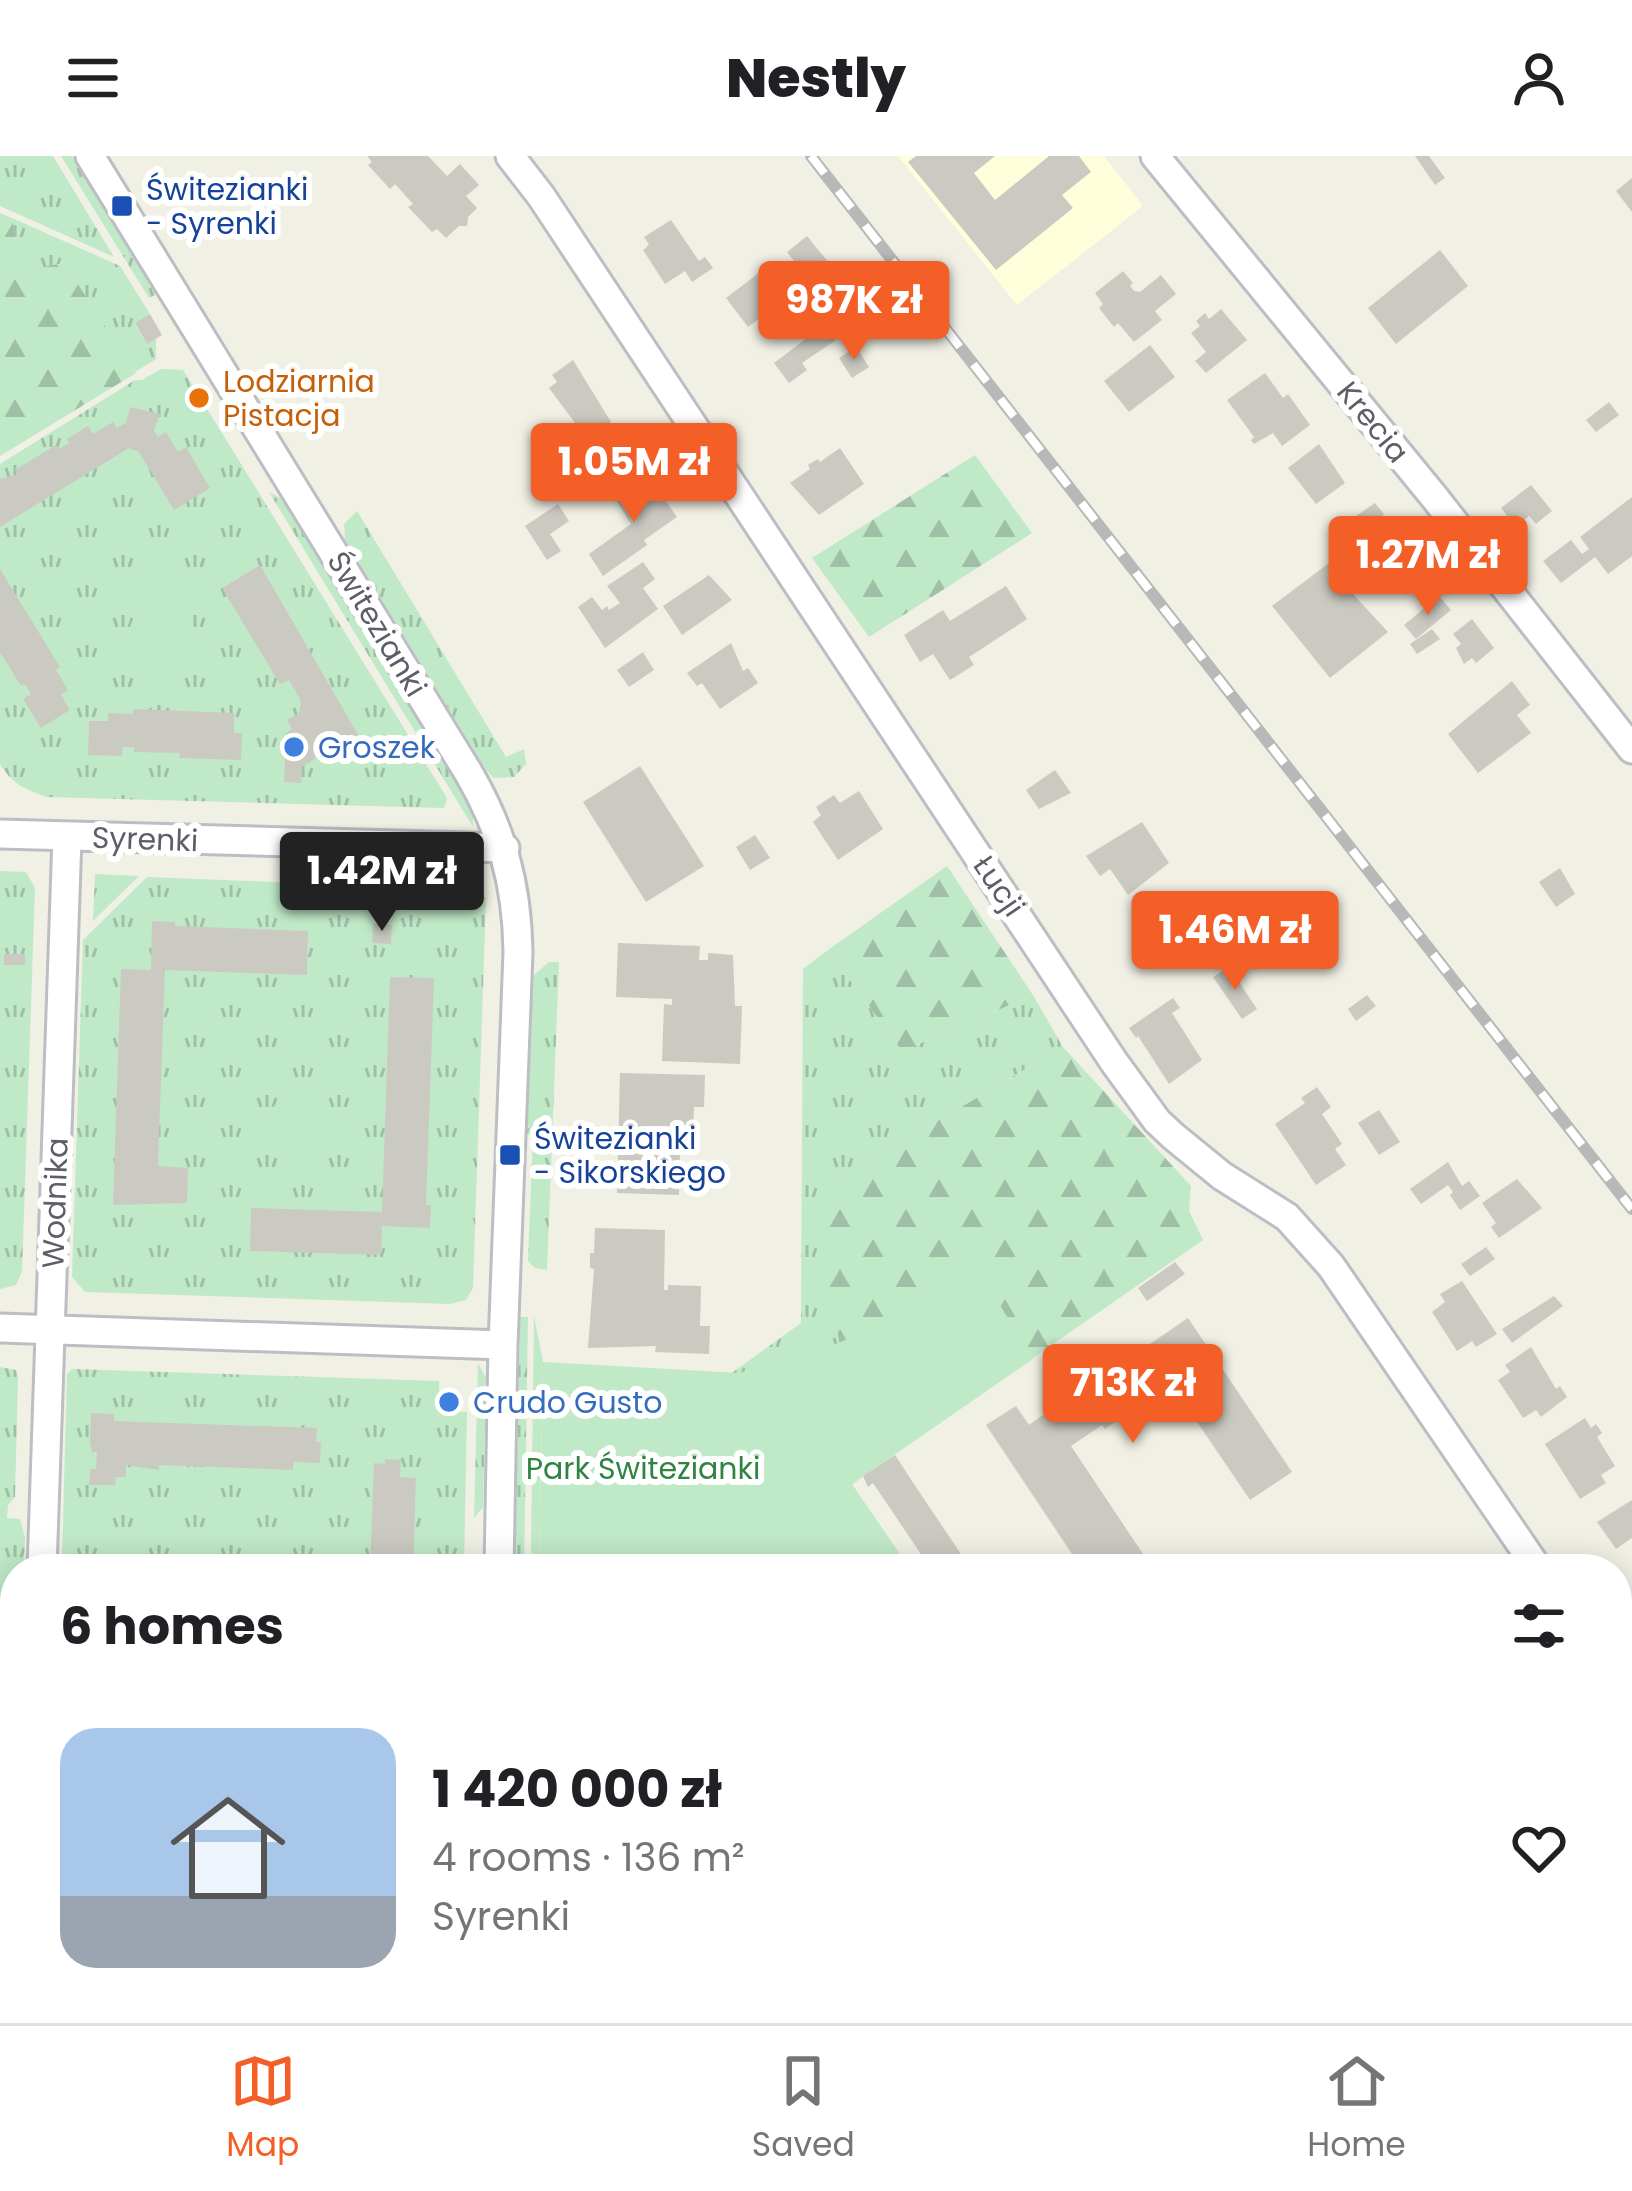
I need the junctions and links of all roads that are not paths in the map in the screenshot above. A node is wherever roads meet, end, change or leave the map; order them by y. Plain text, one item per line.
1 (90, 156) edge
2 (510, 156) edge
3 (1155, 156) edge
4 (1632, 749) edge
5 (0, 834) edge
6 (67, 837) junction
7 (505, 848) junction
8 (0, 1328) edge
9 (51, 1330) junction
10 (503, 1345) junction
11 (43, 1554) edge
12 (500, 1554) edge
13 (1528, 1554) edge

1 - 7 street, Świtezianki
2 - 13 street, Łucji
3 - 4 street, Krecia
5 - 6 street, Syrenki
6 - 7 street, Syrenki
6 - 9 street, Wodnika
7 - 10 street, Świtezianki
8 - 9 street
9 - 10 street
9 - 11 street, Wodnika
10 - 12 street, Świtezianki

